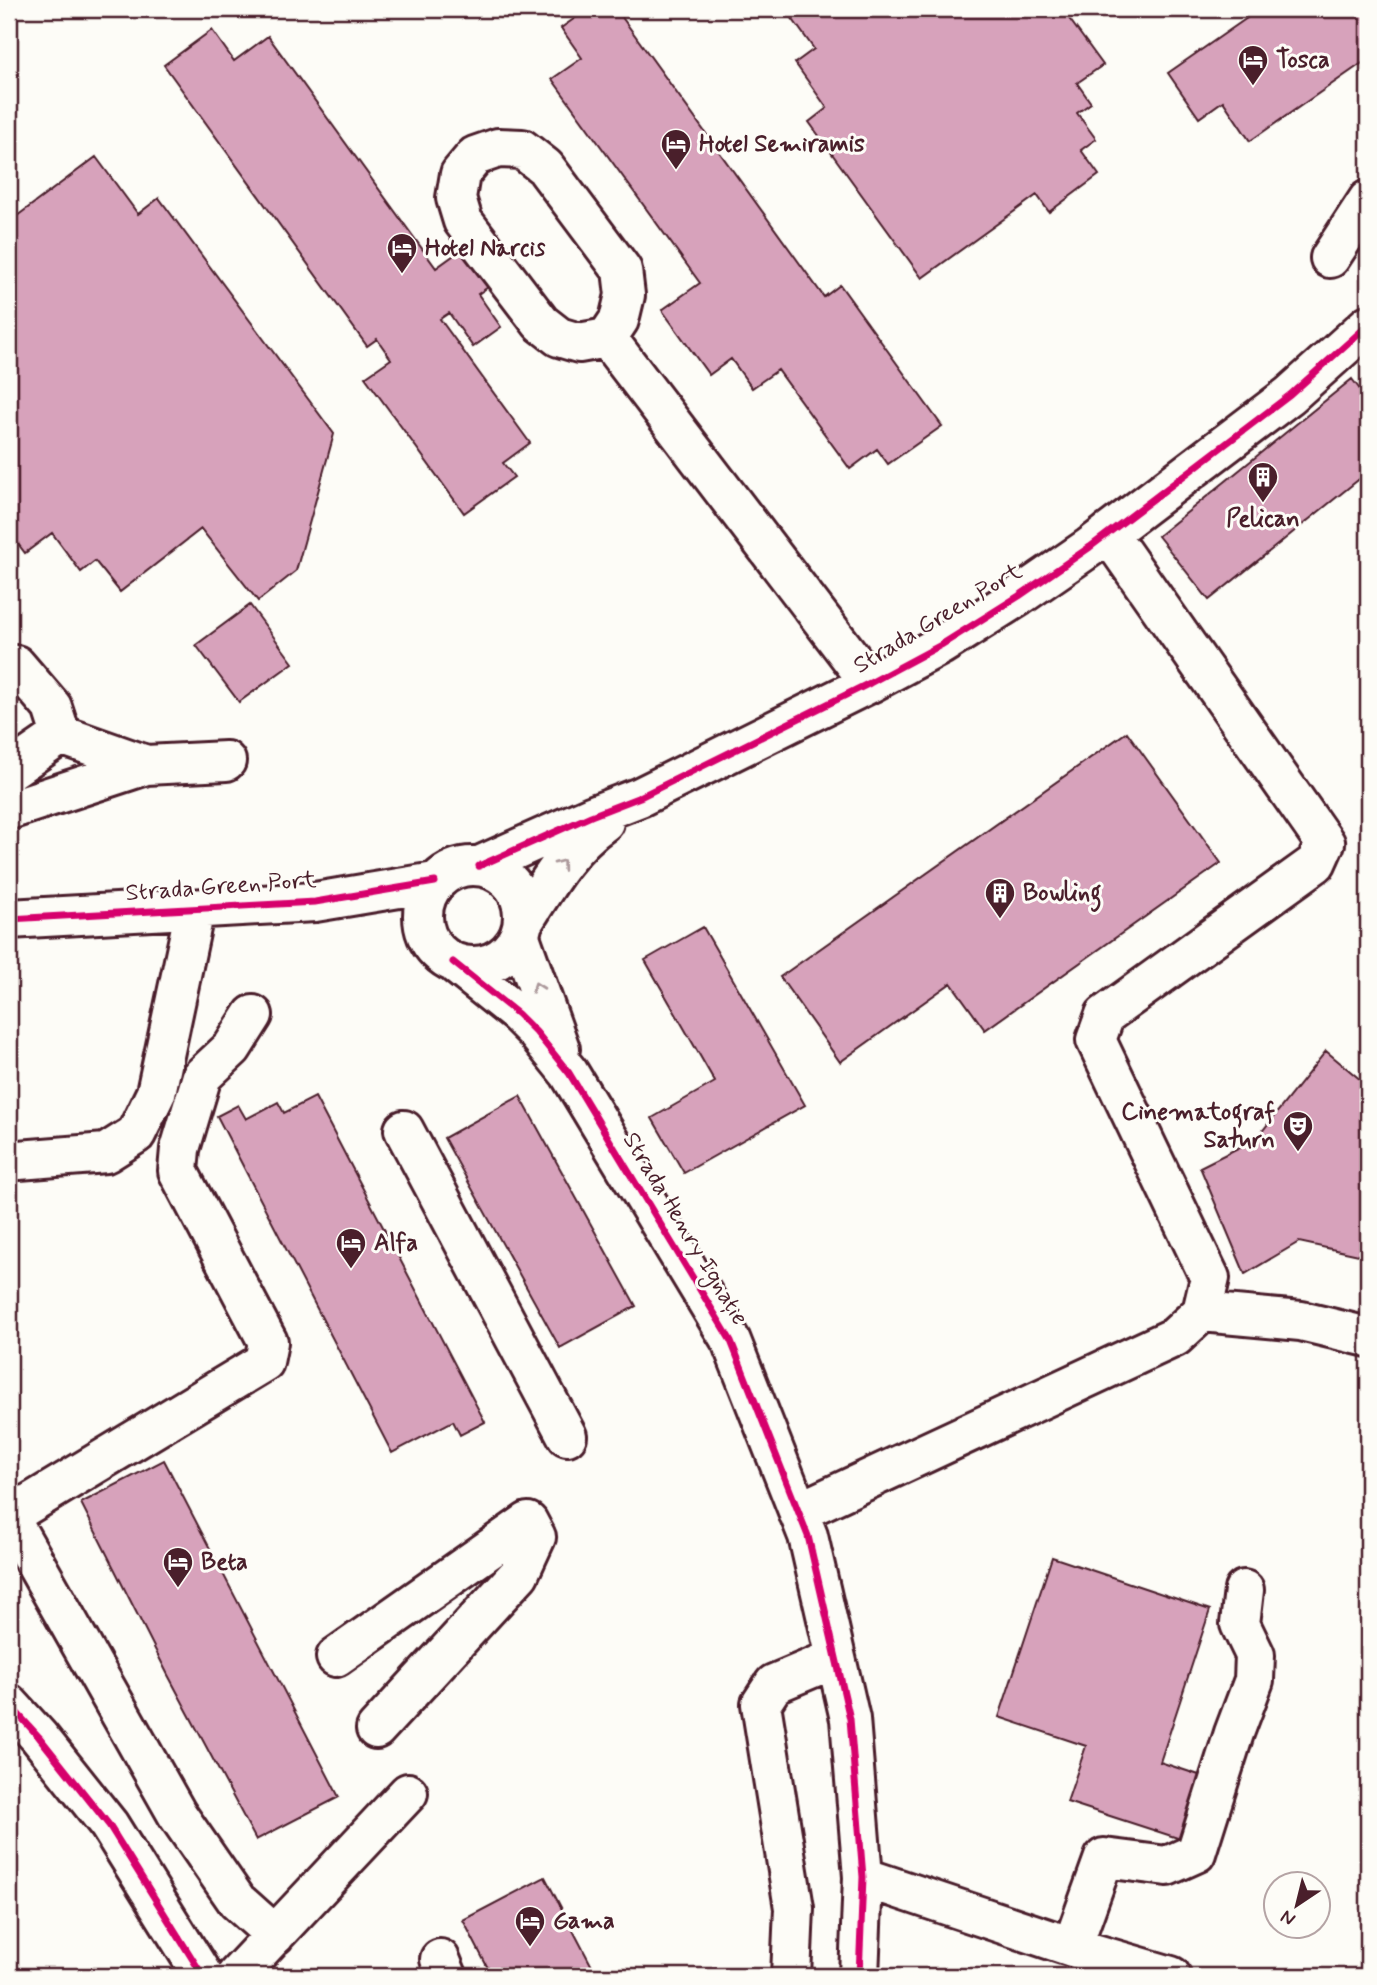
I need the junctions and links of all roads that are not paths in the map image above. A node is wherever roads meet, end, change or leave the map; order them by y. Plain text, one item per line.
1 (1368, 200) edge
2 (1330, 258) dead end
3 (1368, 325) edge
4 (607, 338) junction
5 (1108, 533) junction
6 (9, 665) edge
7 (870, 683) junction
8 (61, 735) junction
9 (226, 761) dead end
10 (146, 765) junction
11 (9, 771) edge
12 (640, 797) junction
13 (9, 810) edge
14 (479, 866) junction
15 (435, 882) junction
16 (195, 909) junction
17 (9, 919) edge
18 (522, 929) junction
19 (453, 962) junction
20 (253, 1016) dead end
21 (569, 1073) junction
22 (404, 1130) dead end
23 (19, 1160) dead end
24 (1202, 1312) junction
25 (1368, 1337) edge
26 (567, 1436) dead end
27 (798, 1513) junction
28 (9, 1517) edge
29 (1244, 1590) dead end
30 (336, 1657) dead end
31 (836, 1658) junction
32 (9, 1704) edge
33 (376, 1729) dead end
34 (408, 1793) dead end
35 (863, 1877) junction
36 (275, 1936) junction
37 (1072, 1947) junction
38 (203, 1976) edge
39 (236, 1976) edge
40 (791, 1976) edge
41 (859, 1976) edge
42 (1171, 1976) edge

1 - 2 street
3 - 5 street, Strada Green Port
4 - 4 street
4 - 7 street
5 - 7 street, Strada Green Port
5 - 24 street
6 - 8 street
7 - 12 street, Strada Green Port
8 - 10 street
8 - 11 street
9 - 10 street
10 - 13 street
12 - 14 street, Strada Green Port
18 -> 12 street, Strada Green Port
14 - 15 street
14 - 18 street
15 - 16 street, Strada Green Port
15 - 19 street
16 - 17 street, Strada Green Port
16 - 23 street
18 - 19 street
21 -> 18 street, Strada Henry Ignație
19 - 21 street, Strada Henry Ignație
20 - 28 street
21 - 27 street, Strada Henry Ignație
22 - 26 street
24 - 25 street
24 - 27 street
27 - 31 street, Strada Henry Ignație
28 - 36 street
29 - 37 street
30 - 33 street
31 - 35 street, Strada Henry Ignație
31 - 40 street
32 - 38 street
34 - 36 street
35 - 37 street
35 - 41 street, Strada Henry Ignație
36 - 39 street
37 - 42 street

